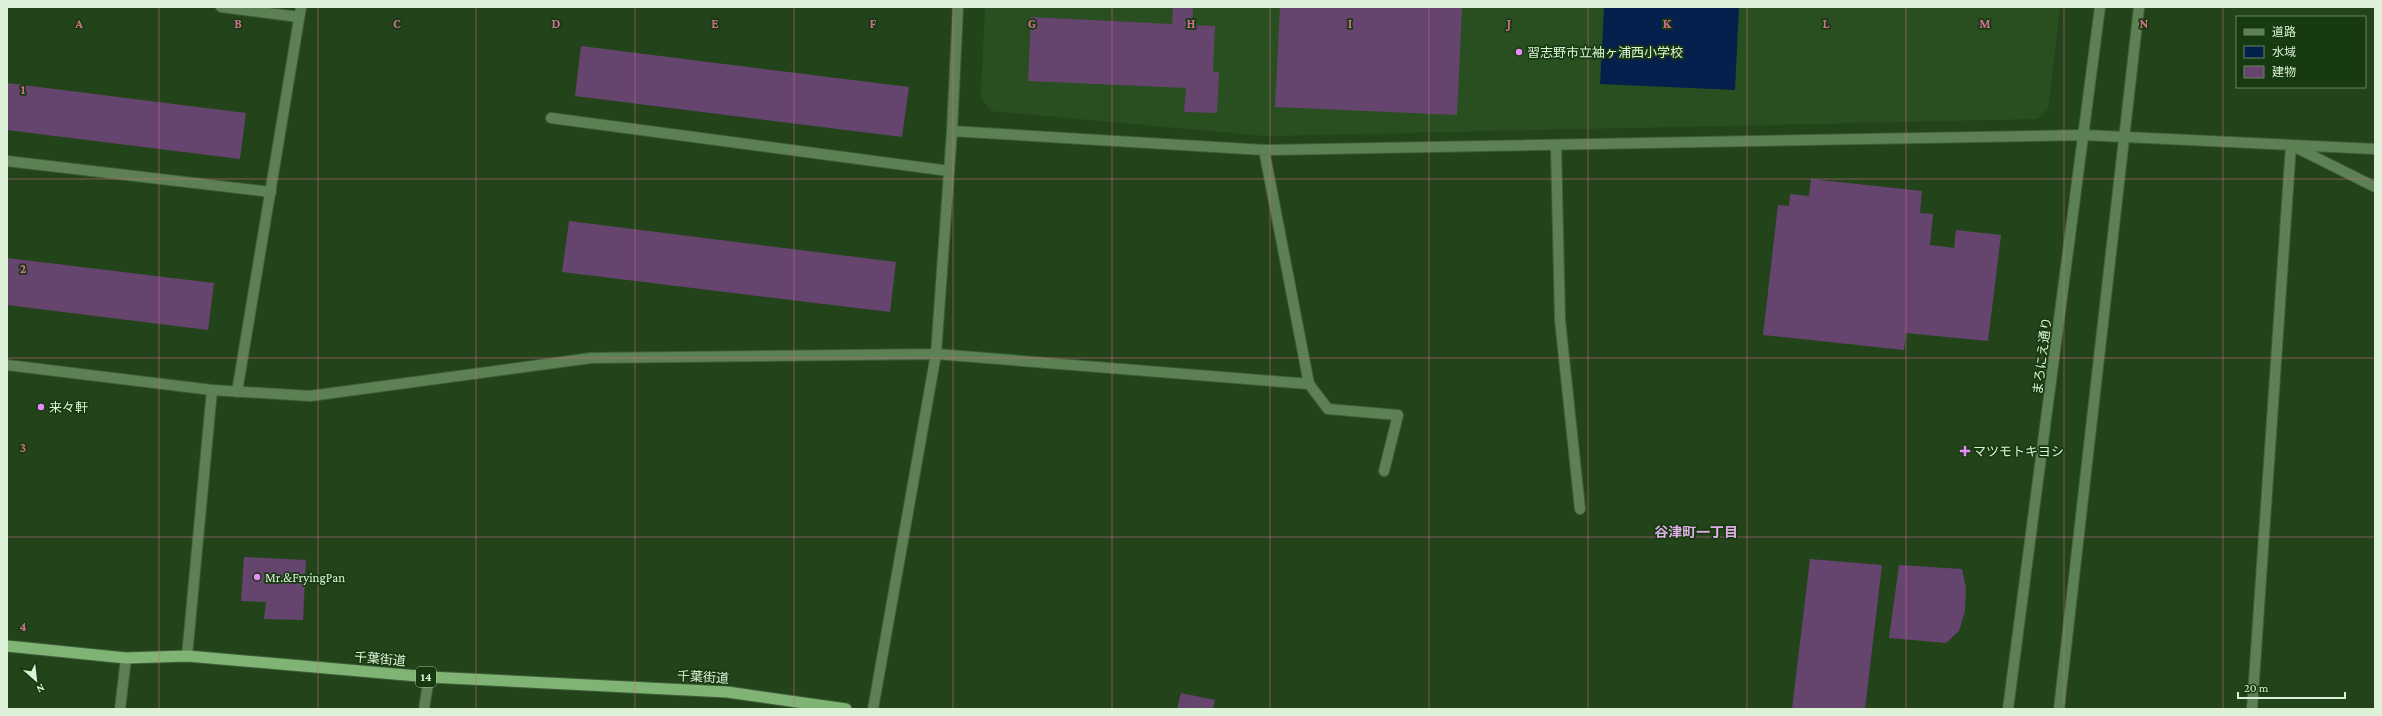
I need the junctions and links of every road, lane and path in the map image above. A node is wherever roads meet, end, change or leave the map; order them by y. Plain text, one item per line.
1 (221, 7) edge
2 (301, 7) edge
3 (958, 7) edge
4 (2100, 7) edge
5 (2139, 7) edge
6 (299, 18) junction
7 (551, 118) dead end
8 (952, 131) junction
9 (2084, 135) junction
10 (2124, 137) junction
11 (2291, 145) junction
12 (1556, 146) junction
13 (2375, 149) edge
14 (1264, 150) junction
15 (7, 161) edge
16 (949, 171) junction
17 (2375, 187) edge
18 (271, 192) junction
19 (936, 354) junction
20 (7, 365) edge
21 (7, 369) edge
22 (1309, 384) junction
23 (212, 390) junction
24 (237, 392) junction
25 (1384, 471) dead end
26 (1580, 509) dead end
27 (7, 646) edge
28 (187, 656) junction
29 (126, 658) junction
30 (429, 677) junction
31 (120, 709) edge
32 (424, 709) edge
33 (846, 709) edge
34 (873, 709) edge
35 (2008, 709) edge
36 (2059, 709) edge
37 (2252, 709) edge

1 - 6 street
2 - 6 street
3 - 8 street
4 - 9 street, まろにえ通り
5 - 10 street
6 - 18 street
7 - 16 street
8 - 14 street
8 - 16 street
9 - 10 street
9 - 12 street
9 - 35 street, まろにえ通り
10 - 11 street
10 - 36 street
11 - 13 street
11 - 17 street
11 - 37 street
12 - 14 street
12 - 26 street
14 - 22 street
15 - 18 street
16 - 19 street
18 - 24 street
19 - 22 street
19 - 24 street
19 - 34 street
20 - 21 street
20 - 23 street
22 - 25 street
23 - 24 street
23 - 28 street
27 - 29 highway, 千葉街道 / 14
28 - 29 highway, 千葉街道 / 14
28 - 30 highway, 千葉街道 / 14
29 - 31 street
30 - 32 street
30 - 33 highway, 千葉街道 / 14

